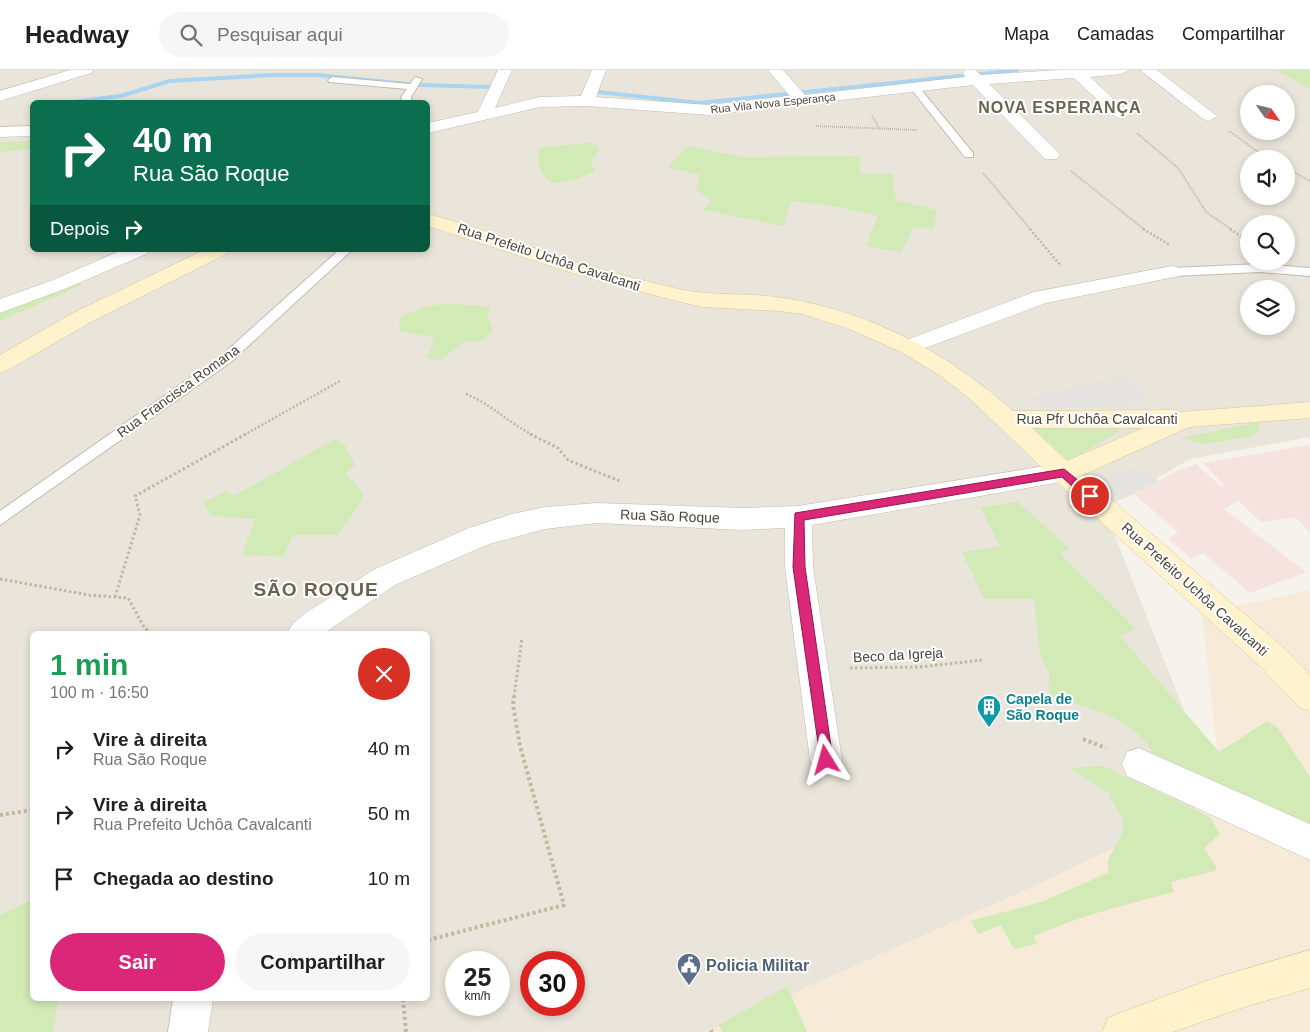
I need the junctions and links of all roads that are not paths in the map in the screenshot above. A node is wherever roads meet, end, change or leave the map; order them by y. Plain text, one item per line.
1 (86, 70) edge
2 (505, 70) edge
3 (599, 70) edge
4 (775, 70) edge
5 (1122, 70) edge
6 (1147, 70) edge
7 (1076, 71) edge
8 (973, 75) edge
9 (880, 77) dead end
10 (419, 78) dead end
11 (332, 80) dead end
12 (413, 87) junction
13 (915, 88) junction
14 (892, 90) junction
15 (0, 96) edge
16 (406, 100) edge
17 (802, 100) junction
18 (587, 101) junction
19 (485, 113) junction
20 (1122, 114) road end
21 (1209, 116) road end
22 (430, 127) edge
23 (30, 131) edge
24 (0, 132) edge
25 (968, 155) road end
26 (1051, 155) road end
27 (430, 221) edge
28 (134, 252) edge
29 (215, 252) edge
30 (344, 252) edge
31 (1172, 272) joint
32 (1310, 272) edge
33 (0, 306) edge
34 (909, 347) junction
35 (2, 362) edge
36 (1310, 410) edge
37 (1186, 419) junction
38 (1009, 420) junction
39 (1064, 473) junction
40 (798, 516) junction
41 (0, 519) edge
42 (305, 631) edge
43 (1310, 697) edge
44 (826, 760) dead end
45 (1138, 764) dead end
46 (1310, 842) edge
47 (1310, 969) edge
48 (193, 1001) edge
49 (188, 1032) edge
50 (1122, 1032) edge

1 - 15 street
2 - 19 street
3 - 18 street
4 - 17 street
5 - 7 street, Rua Vila Nova Esperança
6 - 21 street
7 - 8 street, Rua Vila Nova Esperança
7 - 20 street
8 - 13 street, Rua Vila Nova Esperança
8 - 26 street
9 - 14 street
10 - 12 lane
11 - 12 lane
12 - 16 lane
13 - 14 street, Rua Vila Nova Esperança
13 - 25 lane
14 - 17 street, Rua Vila Nova Esperança
17 - 18 street, Rua Vila Nova Esperança
18 - 19 street, Rua Vila Nova Esperança
19 - 22 street, Rua Vila Nova Esperança
23 - 24 street
27 - 34 street, Rua Prefeito Uchôa Cavalcanti
28 - 33 street
29 - 35 street
30 - 41 lane, Rua Francisca Romana
31 - 32 lane
31 - 34 street
34 - 38 street, Rua Prefeito Uchôa Cavalcanti
36 - 37 street, Rua Pfr Uchôa Cavalcanti
37 - 38 street, Rua Pfr Uchôa Cavalcanti
37 - 39 street
38 - 39 street, Rua Prefeito Uchôa Cavalcanti
39 - 40 street, Rua São Roque
39 - 43 street, Rua Prefeito Uchôa Cavalcanti
40 - 42 street, Rua São Roque
40 - 44 street
45 - 46 street
47 - 50 street
48 - 49 street

